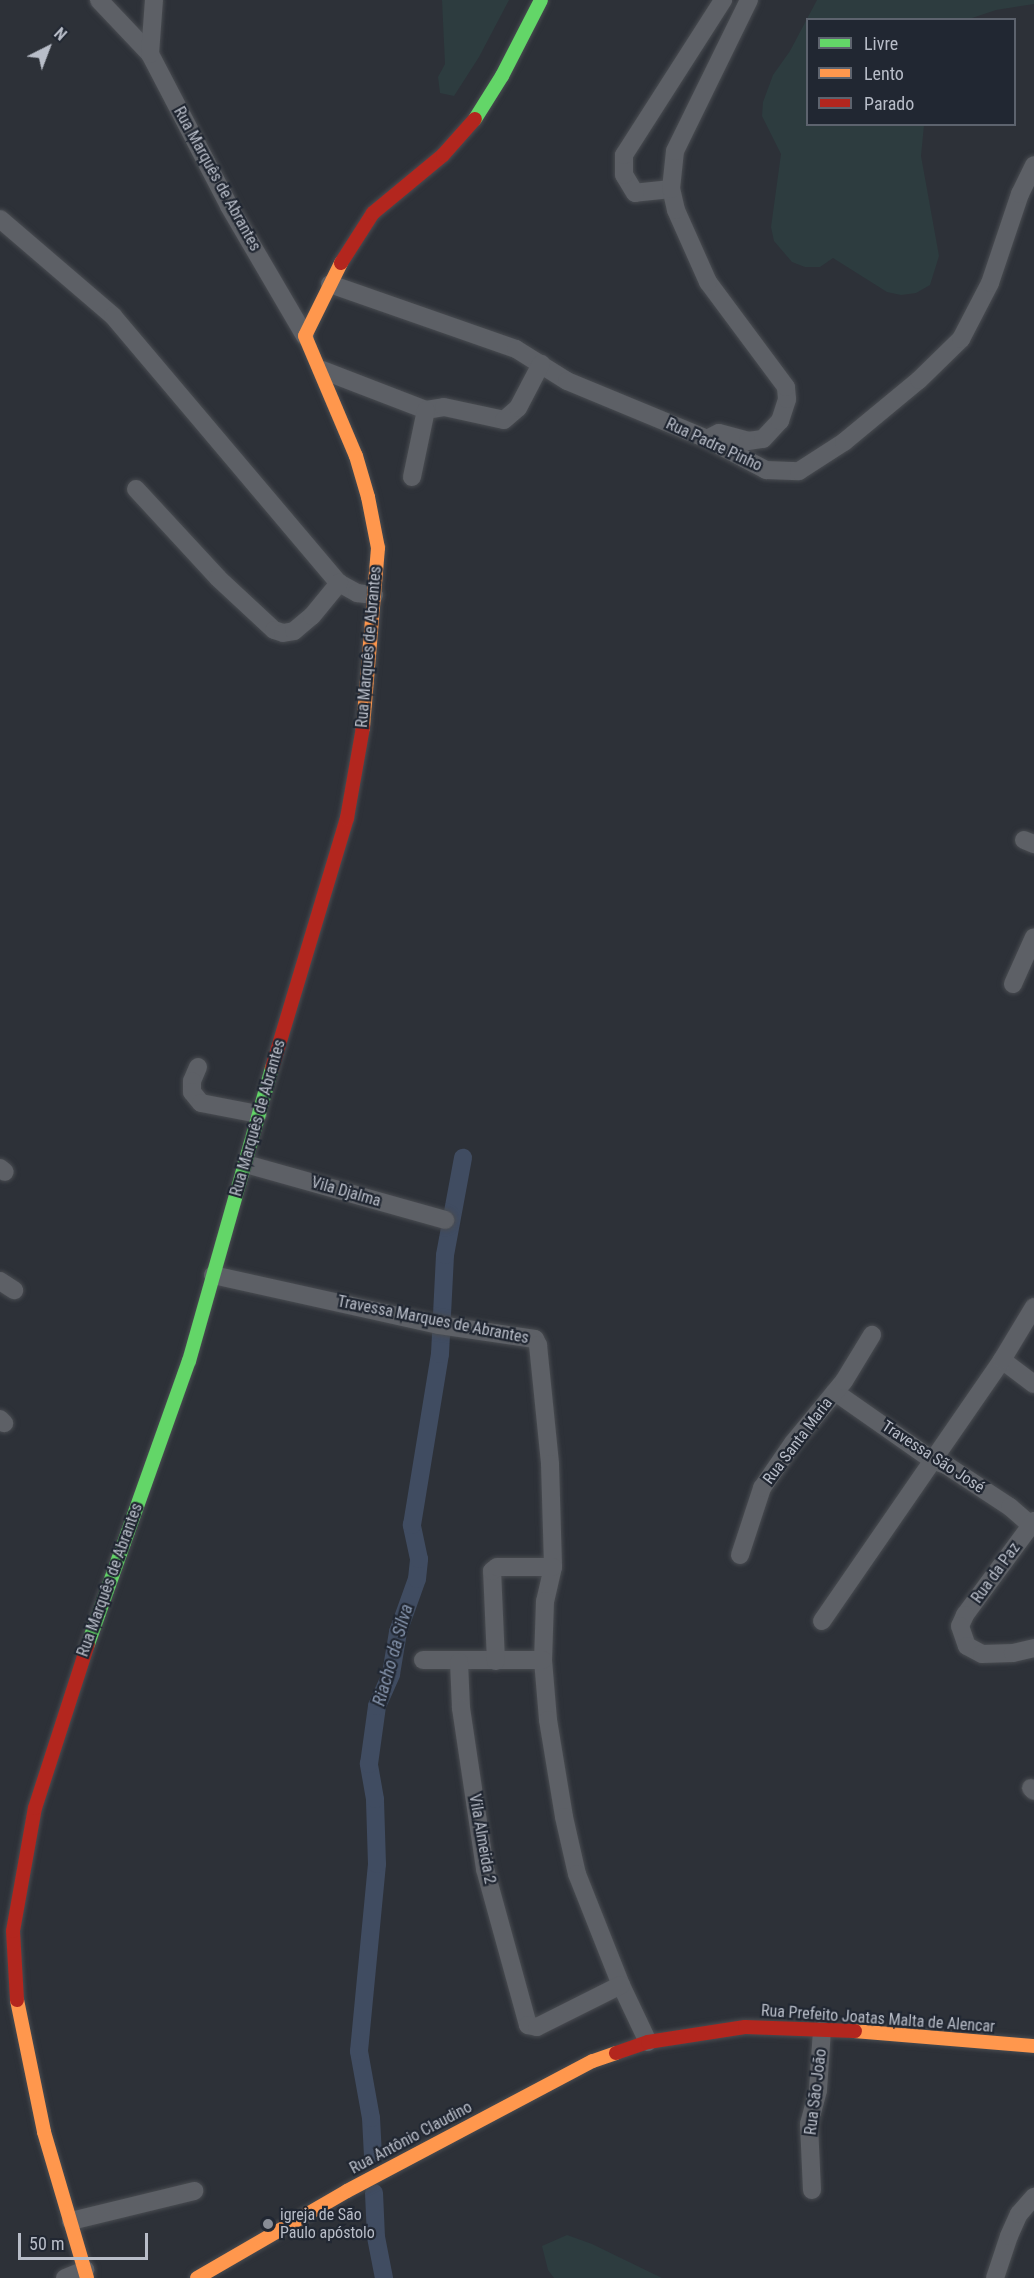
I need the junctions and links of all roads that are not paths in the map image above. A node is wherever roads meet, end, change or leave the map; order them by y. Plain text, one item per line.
1 (99, 0) edge
2 (154, 0) edge
3 (541, 0) edge
4 (723, 0) edge
5 (749, 0) edge
6 (150, 54) junction
7 (1034, 165) edge
8 (671, 189) junction
9 (0, 219) edge
10 (330, 284) junction
11 (305, 336) junction
12 (541, 364) junction
13 (322, 370) junction
14 (426, 410) junction
15 (707, 439) junction
16 (412, 477) dead end
17 (136, 489) dead end
18 (339, 583) junction
19 (374, 595) junction
20 (1034, 937) edge
21 (1012, 984) dead end
22 (198, 1067) dead end
23 (258, 1114) junction
24 (246, 1164) junction
25 (445, 1220) dead end
26 (213, 1275) junction
27 (1034, 1307) edge
28 (872, 1335) dead end
29 (1002, 1360) junction
30 (1034, 1384) edge
31 (835, 1392) junction
32 (932, 1460) junction
33 (1032, 1523) edge
34 (740, 1555) dead end
35 (553, 1567) junction
36 (822, 1621) dead end
37 (1034, 1648) edge
38 (423, 1660) dead end
39 (543, 1660) junction
40 (496, 1661) junction
41 (459, 1662) junction
42 (621, 1985) junction
43 (822, 2030) junction
44 (648, 2042) junction
45 (1034, 2046) edge
46 (812, 2190) dead end
47 (194, 2191) dead end
48 (1034, 2197) edge
49 (71, 2221) junction
50 (86, 2274) edge
51 (65, 2278) edge
52 (197, 2278) edge
53 (995, 2278) edge

1 - 6 street, Rua Marquês de Abrantes
2 - 6 street
3 - 10 street
4 - 8 street
5 - 8 street
6 - 11 street, Rua Marquês de Abrantes
7 - 15 street, Rua Padre Pinho
8 - 15 street
9 - 18 street
10 - 11 street
10 - 12 street, Rua Padre Pinho
11 - 13 street, Rua Marquês de Abrantes
12 - 14 street
12 - 15 street, Rua Padre Pinho
13 - 14 street
13 - 19 street, Rua Marquês de Abrantes
14 - 16 street
17 - 18 street
18 - 19 street
19 - 23 street, Rua Marquês de Abrantes
20 - 21 street
22 - 23 street
23 - 24 street, Rua Marquês de Abrantes
24 - 25 street, Vila Djalma
24 - 26 street, Rua Marquês de Abrantes
26 - 35 street, Travessa Marques de Abrantes
26 - 49 street, Rua Marquês de Abrantes
27 - 29 street
28 - 31 street, Rua Santa Maria
29 - 30 street
29 - 32 street
31 - 32 street, Travessa São José
31 - 34 street, Rua Santa Maria
32 - 33 street, Travessa São José
32 - 36 street
33 - 37 street, Rua da Paz
35 - 39 street, Travessa Marques de Abrantes
35 - 40 street
38 - 41 street
39 - 40 street
39 - 42 street, Travessa Marques de Abrantes
40 - 41 street
41 - 42 street, Vila Almeida 2
42 - 44 street, Travessa Marques de Abrantes
43 - 44 street, Rua Prefeito Joatas Malta de Alencar
43 - 45 street, Rua Prefeito Joatas Malta de Alencar
43 - 46 street, Rua São João
44 - 52 street, Rua Antônio Claudino
47 - 49 street
48 - 53 street
49 - 50 street, Rua Marquês de Abrantes
50 - 51 street

